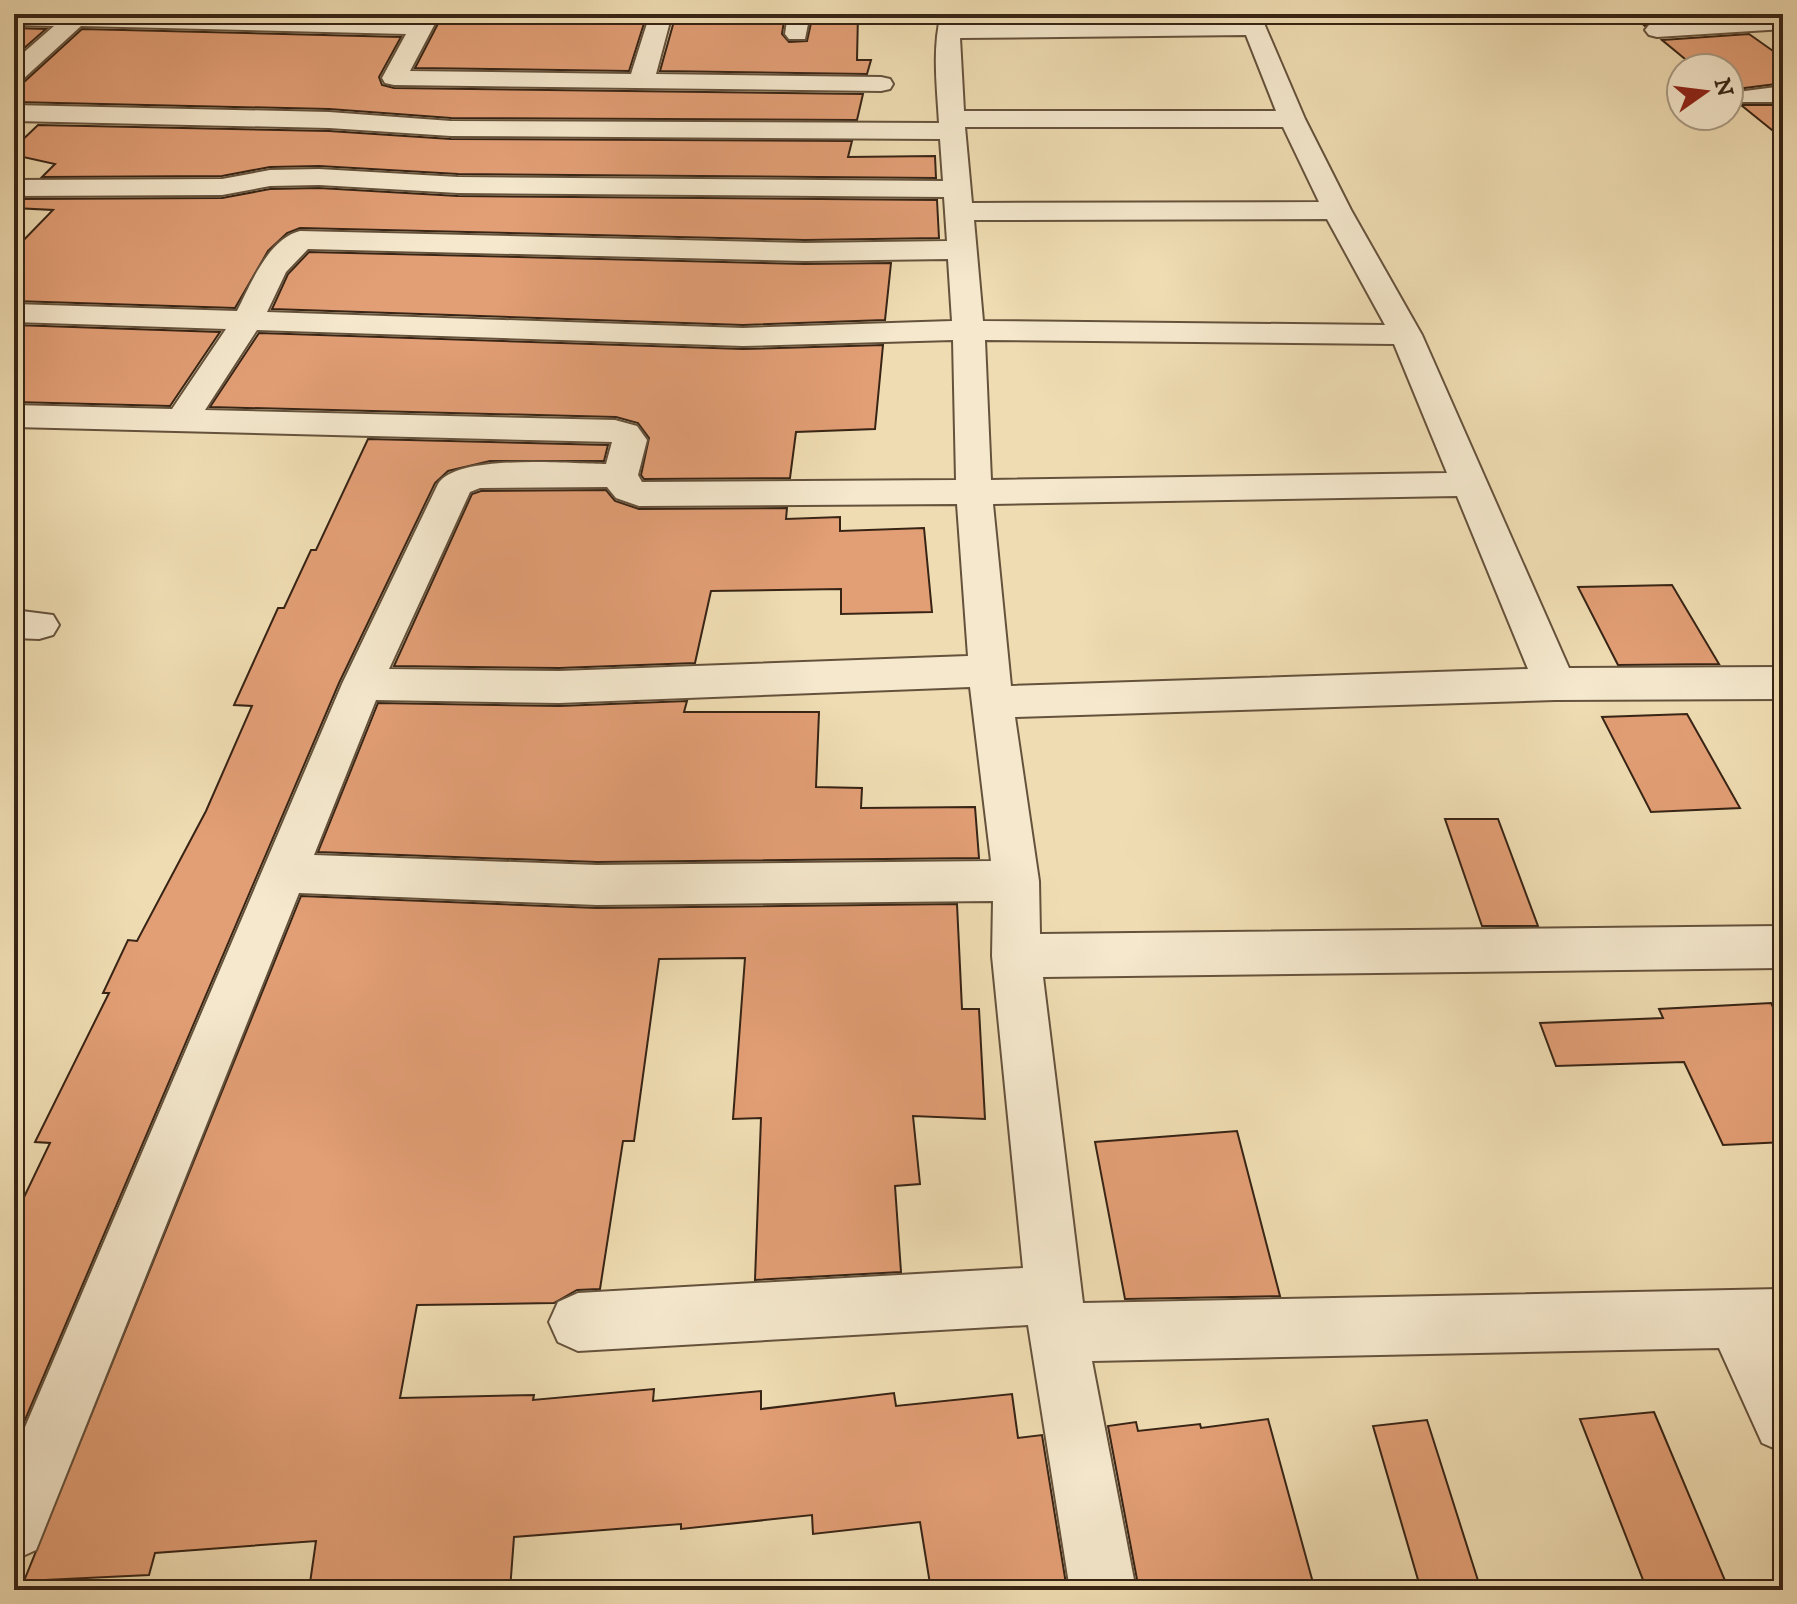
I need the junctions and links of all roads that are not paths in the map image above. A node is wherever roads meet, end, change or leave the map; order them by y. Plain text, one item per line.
1 (661, 14) edge
2 (105, 16) edge
3 (14, 18) edge
4 (76, 19) junction
5 (425, 21) edge
6 (1251, 21) edge
7 (950, 22) edge
8 (1783, 22) edge
9 (1657, 30) dead end
10 (14, 74) edge
11 (394, 78) junction
12 (642, 79) junction
13 (881, 84) dead end
14 (1783, 94) edge
15 (1746, 97) dead end
16 (14, 113) edge
17 (1292, 119) junction
18 (365, 125) junction
19 (952, 125) junction
20 (14, 188) edge
21 (959, 200) junction
22 (1337, 210) junction
23 (962, 250) junction
24 (14, 313) edge
25 (248, 320) junction
26 (969, 330) junction
27 (1406, 335) junction
28 (14, 416) edge
29 (182, 419) junction
30 (620, 475) junction
31 (1468, 484) junction
32 (974, 492) junction
33 (1783, 683) edge
34 (362, 684) junction
35 (1555, 684) junction
36 (990, 686) junction
37 (282, 873) junction
38 (1016, 881) junction
39 (1783, 947) edge
40 (1016, 956) junction
41 (1056, 1314) junction
42 (1760, 1318) edge
43 (578, 1322) dead end
44 (1783, 1422) edge
45 (14, 1528) edge
46 (1103, 1590) edge

1 - 12 street
2 - 4 street
2 - 5 street
3 - 4 street
4 - 10 street
5 - 11 street
6 - 7 street
6 - 17 street
7 - 19 street
8 - 9 street
11 - 12 street
11 - 18 street
12 - 13 street
14 - 15 street
16 - 18 street
17 - 19 street
17 - 22 street
18 - 19 street
19 - 21 street
20 - 21 street
21 - 22 street
21 - 23 street
22 - 27 street
23 - 25 street
23 - 26 street
24 - 25 street
25 - 26 street
25 - 29 street
26 - 27 street
26 - 32 street
27 - 31 street
28 - 29 street
29 - 30 street
30 - 32 street
30 - 34 street
31 - 32 street
31 - 35 street
32 - 36 street
33 - 35 street
34 - 36 street
34 - 37 street
35 - 36 street
36 - 38 street
37 - 38 street
37 - 45 street
38 - 40 street
39 - 40 street
40 - 41 street
41 - 42 street
41 - 43 street
41 - 46 street
42 - 44 street

